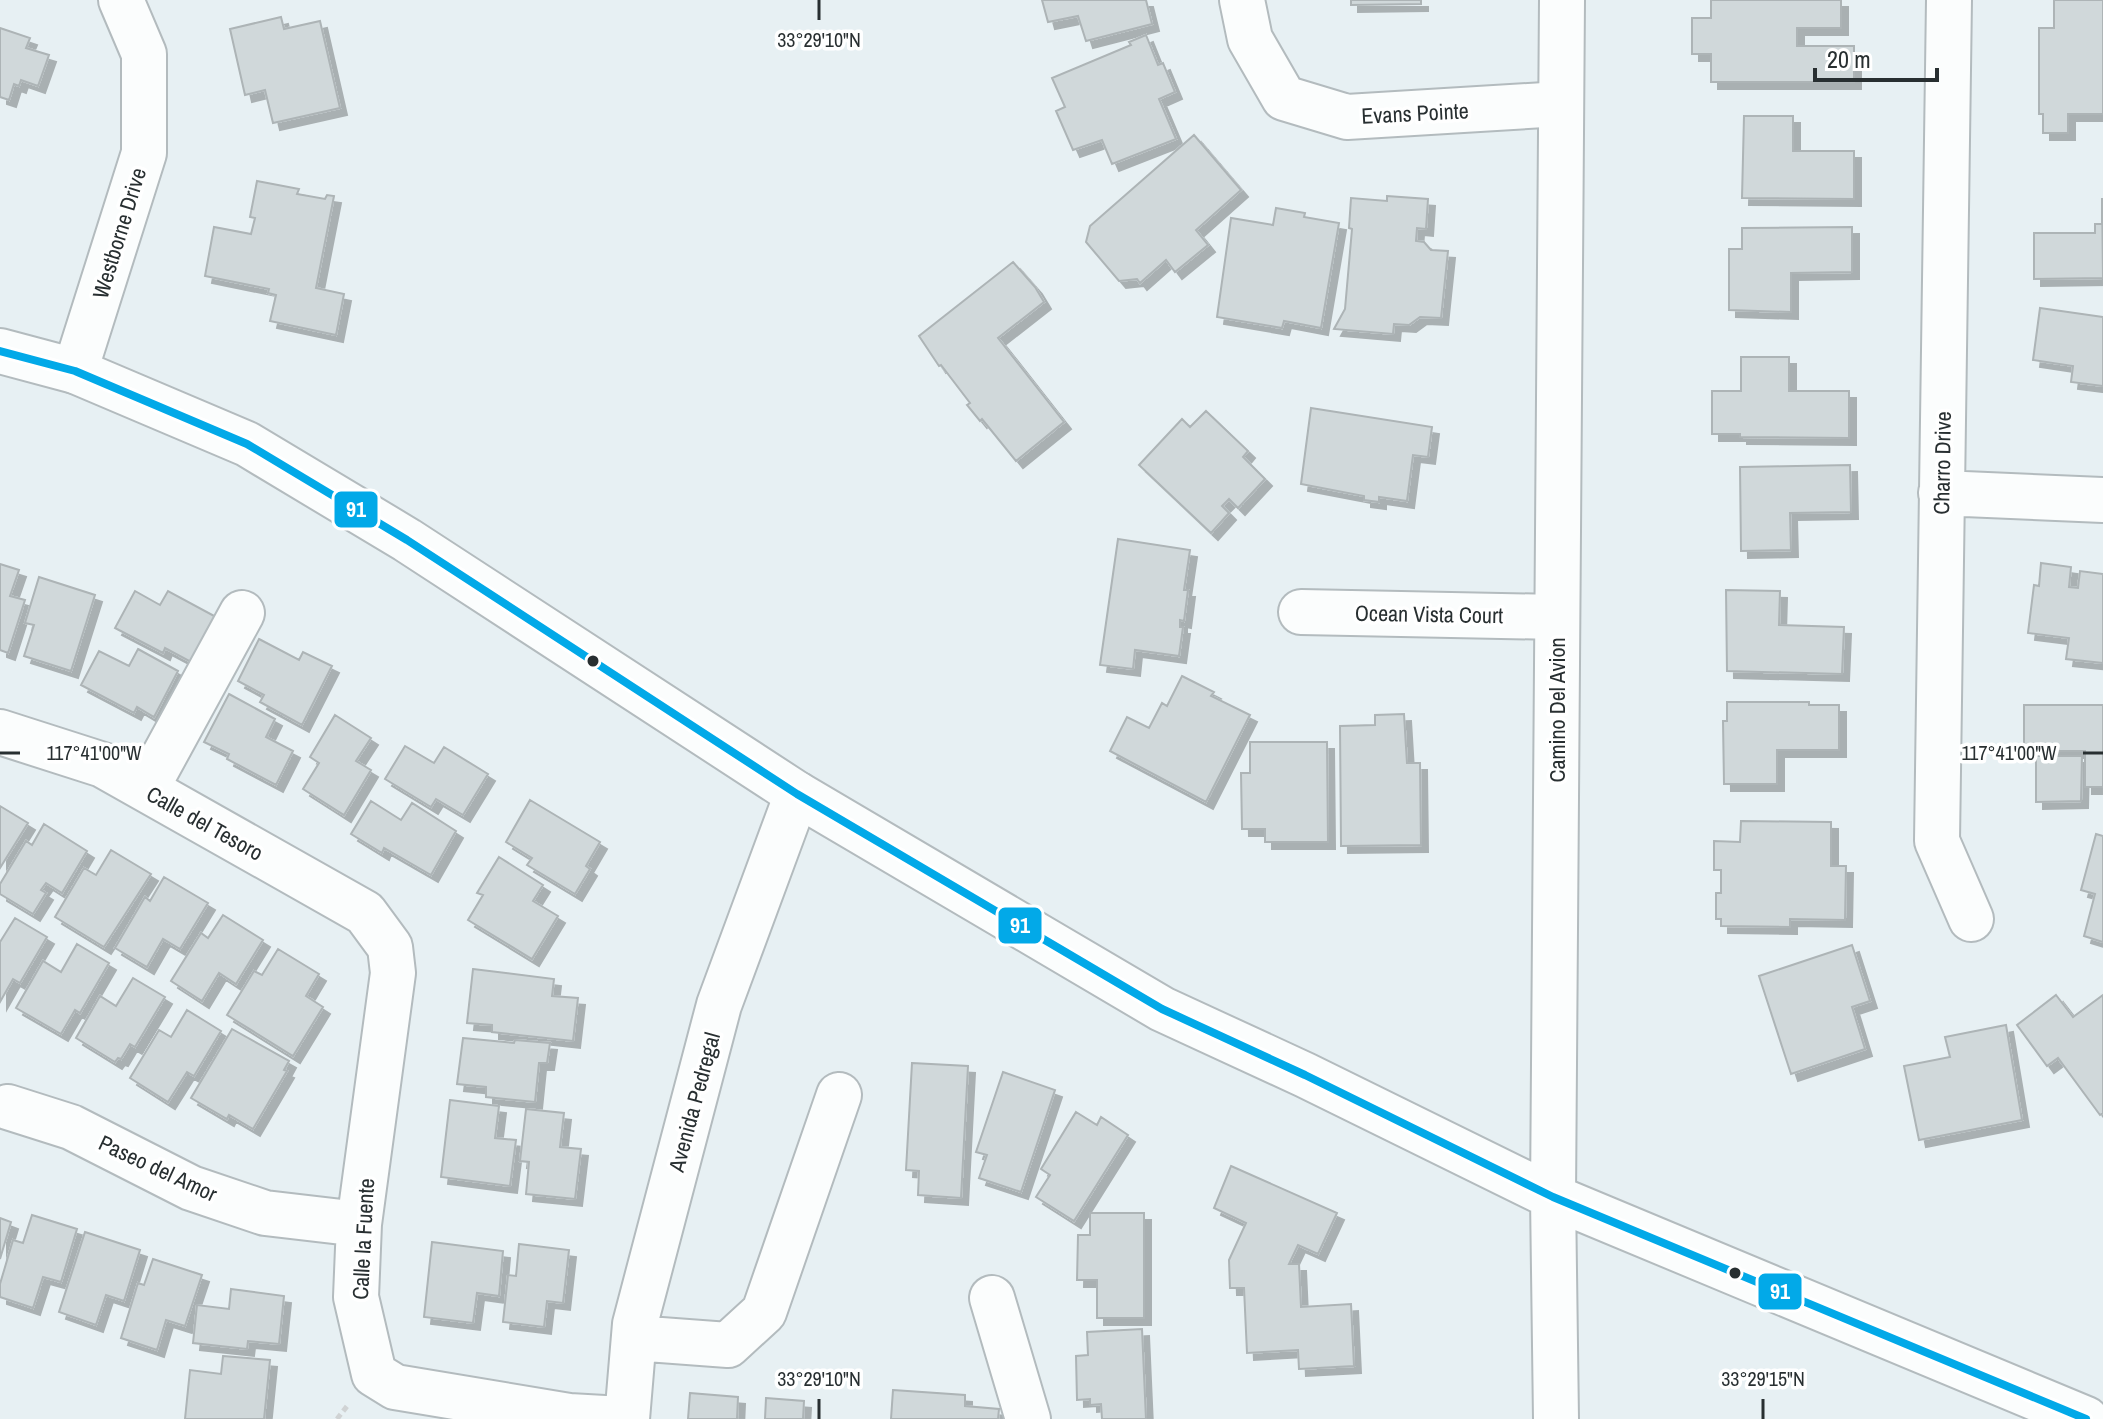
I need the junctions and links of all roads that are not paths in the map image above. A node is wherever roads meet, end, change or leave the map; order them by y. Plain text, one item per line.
1 (121, 0) edge
2 (1242, 0) edge
3 (1562, 0) edge
4 (1949, 0) edge
5 (1561, 104) junction
6 (0, 351) edge
7 (75, 371) junction
8 (1941, 493) junction
9 (2103, 500) edge
10 (1301, 612) dead end
11 (242, 613) dead end
12 (1557, 617) junction
13 (0, 732) edge
14 (146, 789) junction
15 (797, 794) junction
16 (1971, 919) dead end
17 (390, 947) joint
18 (839, 1095) dead end
19 (8, 1107) dead end
20 (1553, 1197) junction
21 (359, 1224) junction
22 (992, 1298) dead end
23 (634, 1338) junction
24 (624, 1419) edge
25 (1028, 1419) edge
26 (1556, 1419) edge
27 (2086, 1419) edge

1 - 7 street, Westborne Drive
2 - 5 street, Evans Pointe
3 - 5 street, Camino Del Avion
4 - 8 street, Charro Drive
5 - 12 street, Camino Del Avion
6 - 7 street
7 - 15 street
8 - 9 street
8 - 16 street, Charro Drive
10 - 12 street, Ocean Vista Court
11 - 14 street
12 - 20 street, Camino Del Avion
13 - 14 street, Calle del Tesoro
14 - 17 street, Calle del Tesoro
15 - 20 street
15 - 23 street, Avenida Pedregal
17 - 21 street, Calle la Fuente
18 - 23 street
19 - 21 street, Paseo del Amor
20 - 26 street, Camino Del Avion
20 - 27 street
21 - 24 street, Calle la Fuente
22 - 25 street
23 - 24 street, Avenida Pedregal

